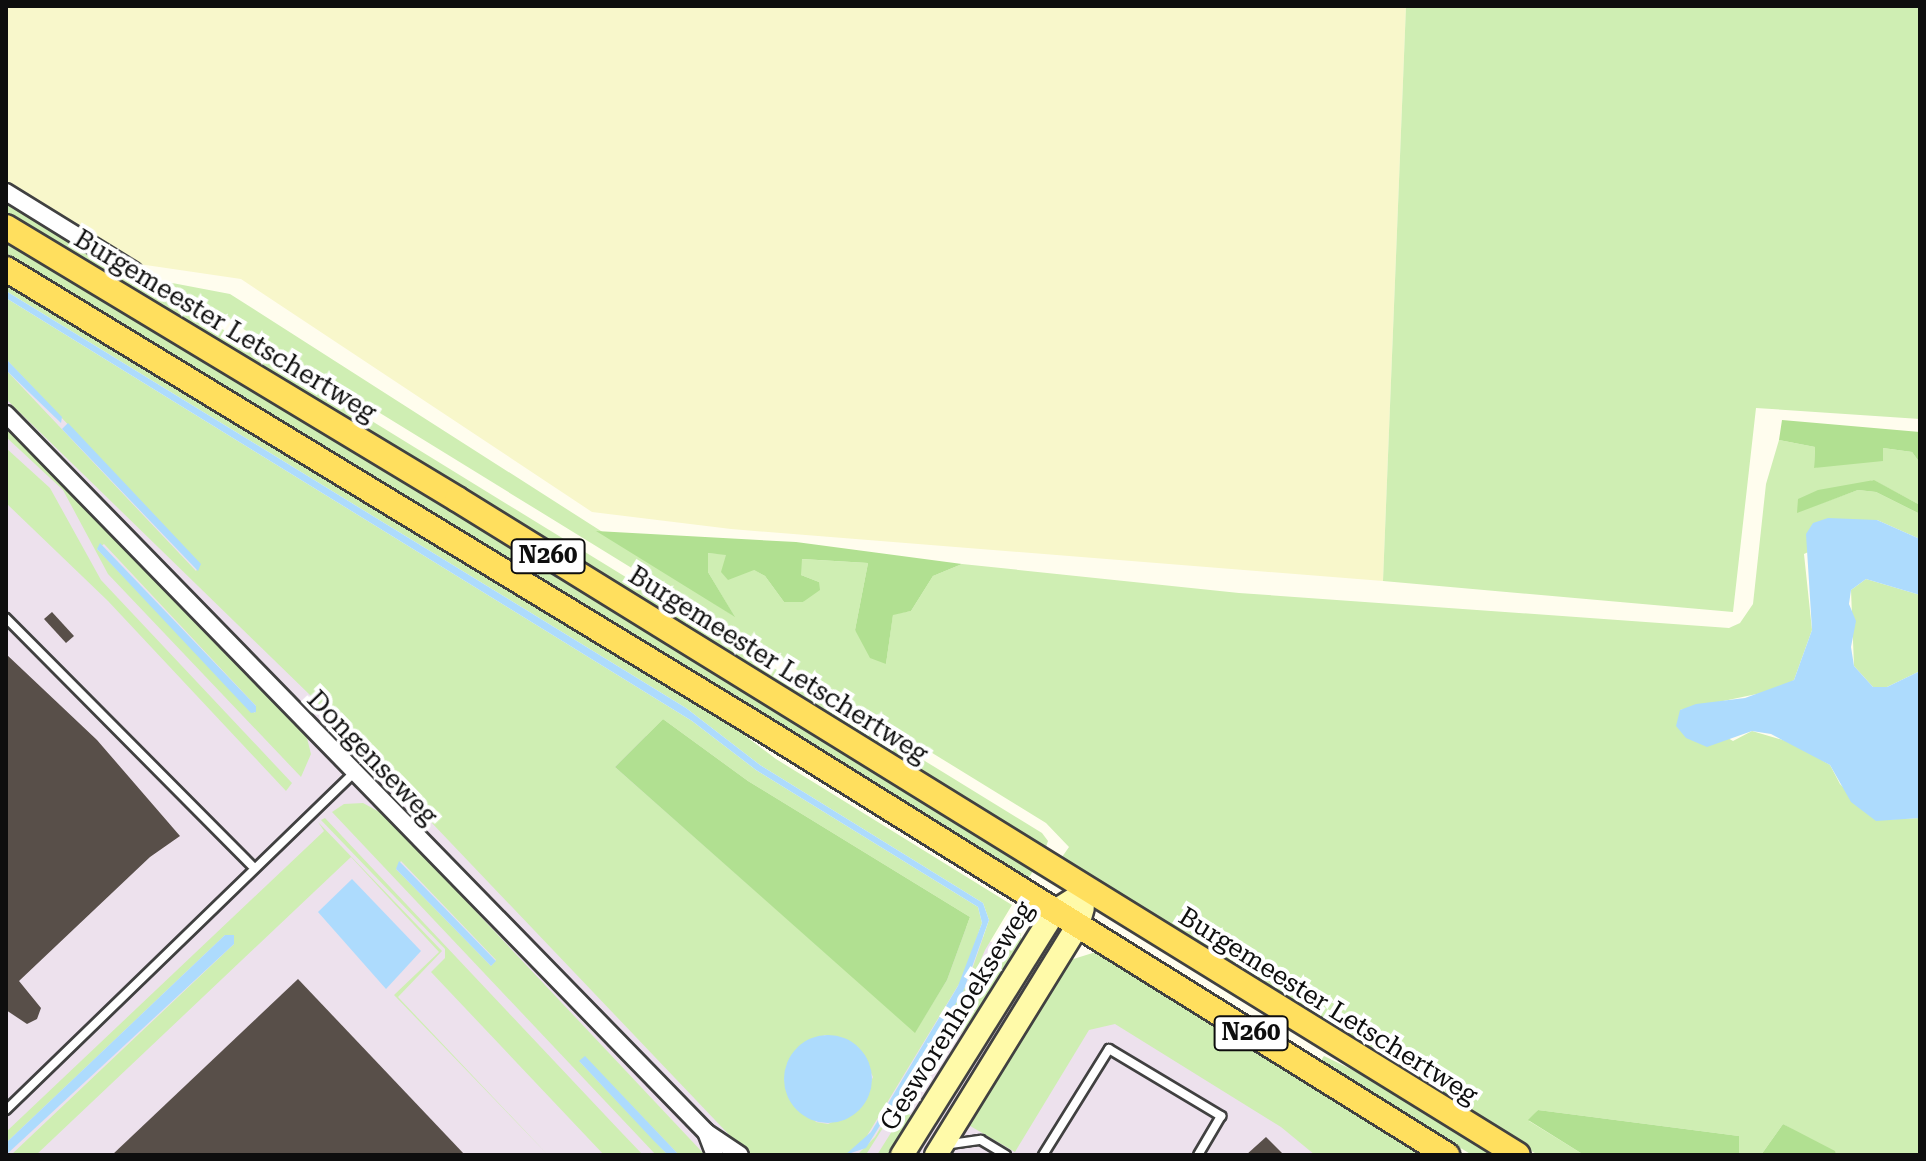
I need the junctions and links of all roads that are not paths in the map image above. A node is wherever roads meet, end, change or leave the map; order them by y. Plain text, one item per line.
1 (6, 192) edge
2 (6, 227) edge
3 (6, 269) edge
4 (134, 271) dead end
5 (6, 414) edge
6 (6, 618) edge
7 (353, 774) junction
8 (254, 868) junction
9 (1087, 891) junction
10 (1055, 911) junction
11 (1078, 925) junction
12 (6, 1110) edge
13 (706, 1132) junction
14 (938, 1152) edge
15 (715, 1155) edge
16 (740, 1155) edge
17 (902, 1155) edge
18 (1006, 1155) edge
19 (1043, 1155) edge
20 (1198, 1155) edge
21 (1447, 1155) edge
22 (1518, 1155) edge

1 - 4 street
2 - 9 main road, Burgemeester Letschertweg / N260
3 - 10 main road, N260
5 - 7 street, Dongenseweg
6 - 8 lane
7 - 8 lane
7 - 13 street, Dongenseweg
8 - 12 lane
9 - 10 street, Gesworenhoekseweg
9 - 11 street, Gesworenhoekseweg
9 - 22 main road, Burgemeester Letschertweg / N260
10 - 11 main road, N260
10 - 17 street, Gesworenhoekseweg
11 - 14 street, Gesworenhoekseweg
11 - 21 main road, N260
13 - 15 street, Dongenseweg
13 - 16 street, Dongenseweg
14 - 18 lane
19 - 20 lane

